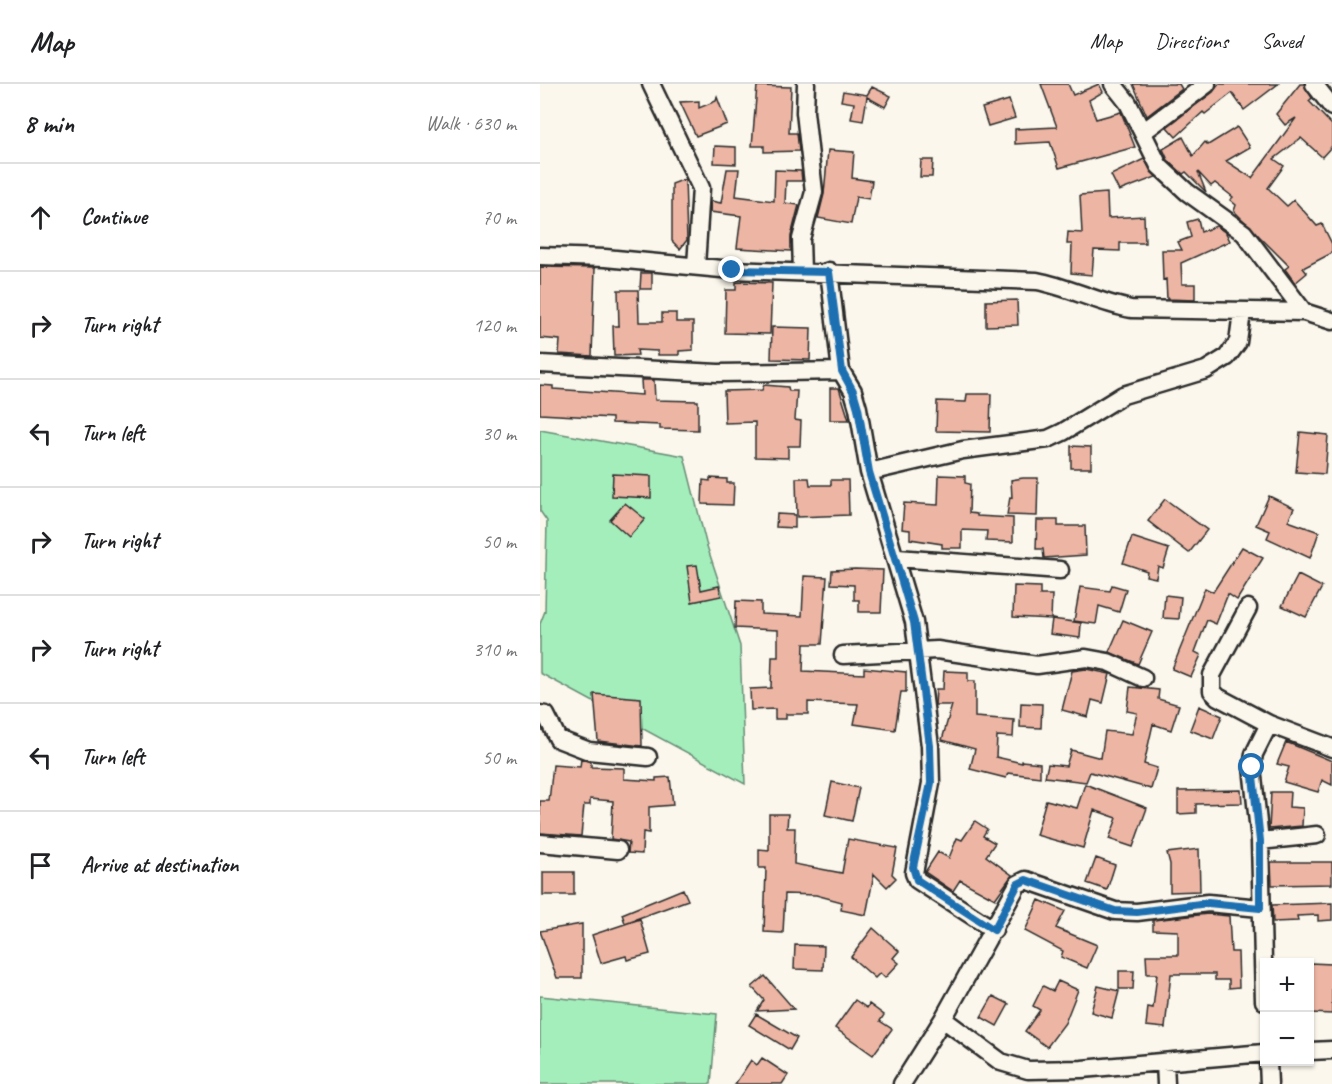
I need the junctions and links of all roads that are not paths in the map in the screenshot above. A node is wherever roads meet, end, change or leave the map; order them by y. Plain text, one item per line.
1 (651, 84) edge
2 (806, 84) edge
3 (1113, 84) edge
4 (1207, 84) edge
5 (1314, 84) edge
6 (1332, 107) edge
7 (1143, 132) junction
8 (540, 256) edge
9 (696, 266) junction
10 (802, 271) junction
11 (829, 272) junction
12 (1242, 312) junction
13 (1304, 312) junction
14 (1332, 321) edge
15 (540, 364) edge
16 (842, 371) junction
17 (869, 472) junction
18 (897, 558) junction
19 (1060, 570) dead end
20 (1248, 609) dead end
21 (917, 651) junction
22 (843, 655) dead end
23 (1143, 678) dead end
24 (540, 714) edge
25 (1269, 724) junction
26 (1332, 748) edge
27 (648, 757) dead end
28 (1317, 836) dead end
29 (1260, 841) junction
30 (540, 843) edge
31 (618, 850) dead end
32 (1260, 908) junction
33 (994, 930) junction
34 (1262, 958) edge
35 (943, 1018) junction
36 (1332, 1050) edge
37 (1314, 1051) edge
38 (1260, 1053) edge
39 (1165, 1062) junction
40 (1268, 1066) edge
41 (902, 1084) edge
42 (1166, 1084) edge
43 (1269, 1084) edge

1 - 9 street
2 - 10 street
3 - 7 street
4 - 7 street
5 - 6 street
7 - 13 street
8 - 9 street
9 - 10 street
10 - 11 street
11 - 12 street
11 - 16 street
12 - 13 street
12 - 17 street
13 - 14 street
15 - 16 street
16 - 17 street
17 - 18 street
18 - 19 street
18 - 21 street
20 - 25 street
21 - 22 street
21 - 23 street
21 - 33 street
24 - 27 street
25 - 26 street
25 - 29 street
28 - 29 street
29 - 32 street
30 - 31 street
32 - 33 street
32 - 34 street
33 - 35 street
35 - 39 street
35 - 41 street
36 - 37 street
38 - 39 street
39 - 42 street
40 - 43 street

